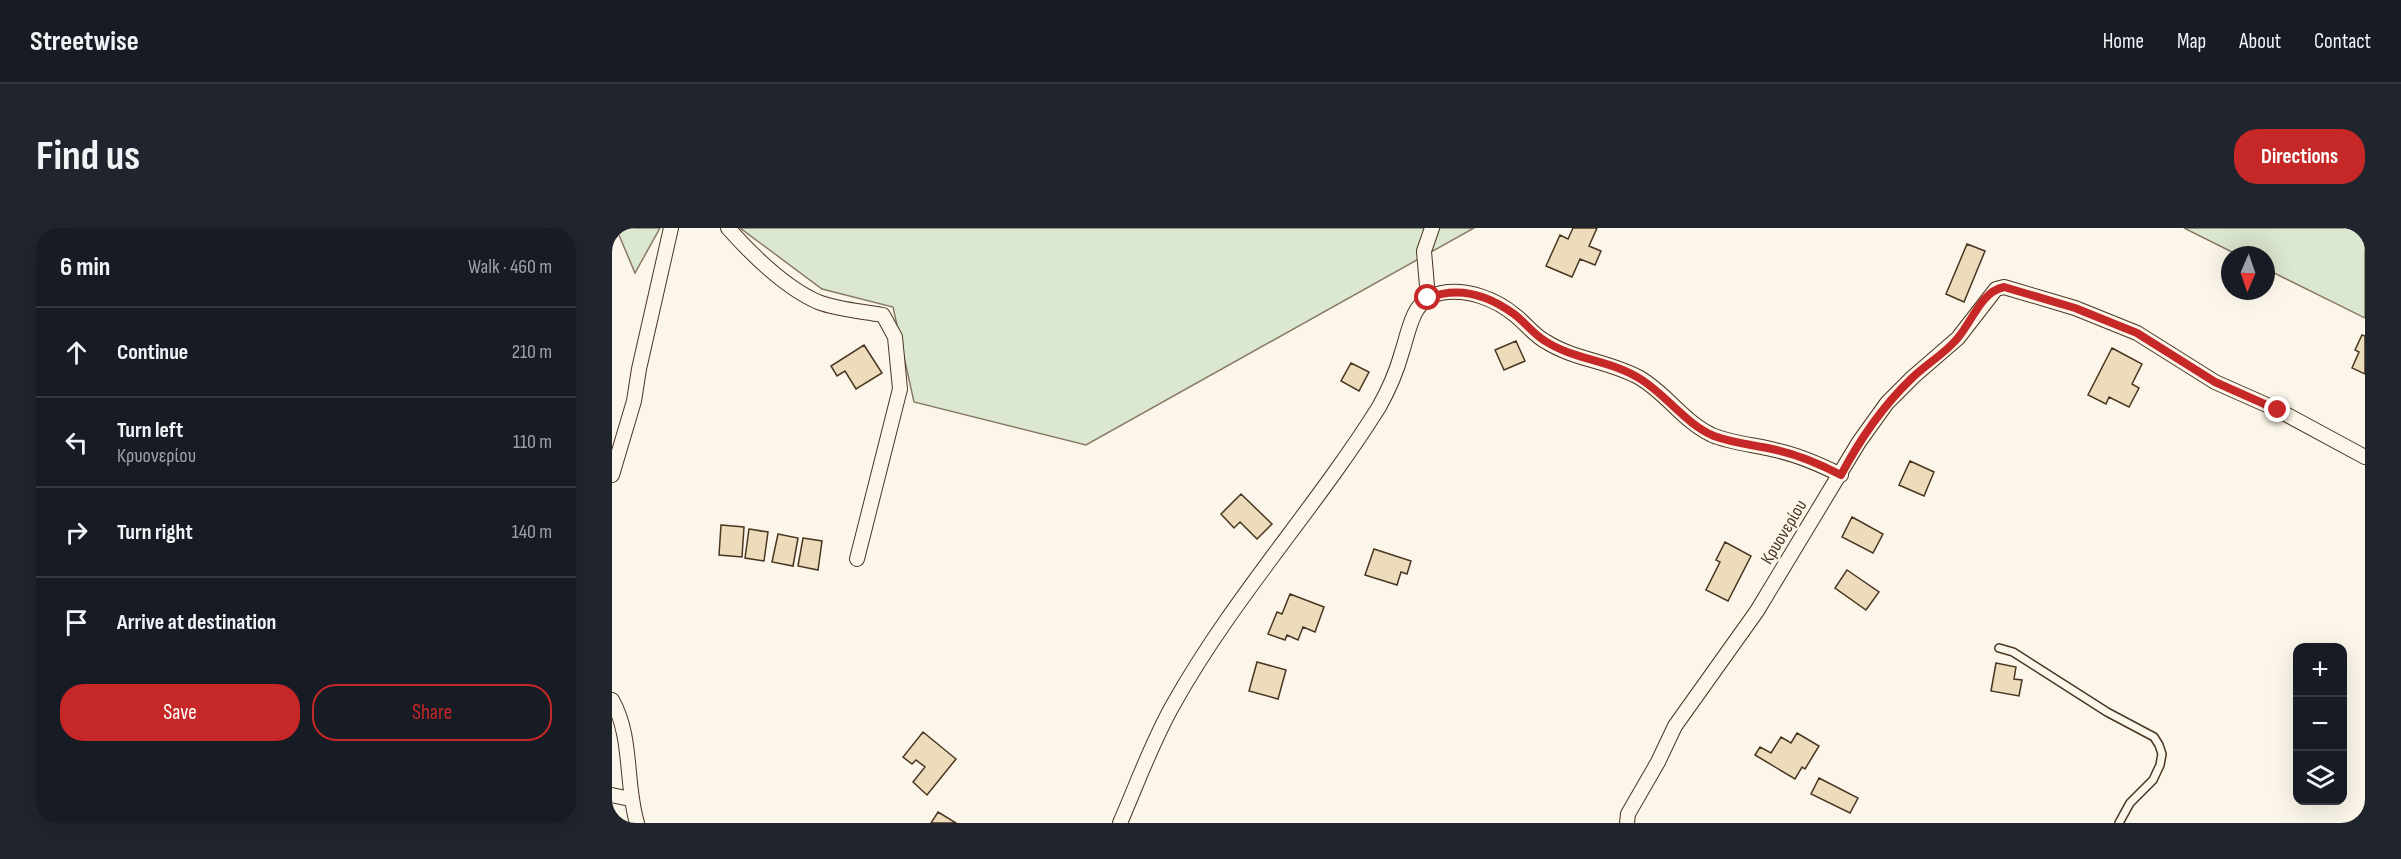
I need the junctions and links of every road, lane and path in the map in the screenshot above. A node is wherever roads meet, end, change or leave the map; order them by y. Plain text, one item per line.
1 (671, 228) edge
2 (728, 228) edge
3 (1432, 228) edge
4 (1428, 298) junction
5 (2365, 456) edge
6 (612, 475) edge
7 (1841, 475) junction
8 (857, 559) dead end
9 (1999, 648) dead end
10 (612, 700) edge
11 (612, 795) edge
12 (630, 799) junction
13 (637, 823) edge
14 (1120, 823) edge
15 (1627, 823) edge
16 (2119, 823) edge

1 - 6 street
2 - 8 street
3 - 4 street
4 - 7 street
4 - 14 street
5 - 7 street, Κρυονερίου
7 - 15 street, Κρυονερίου
9 - 16 lane
10 - 12 street
11 - 12 street
12 - 13 street

